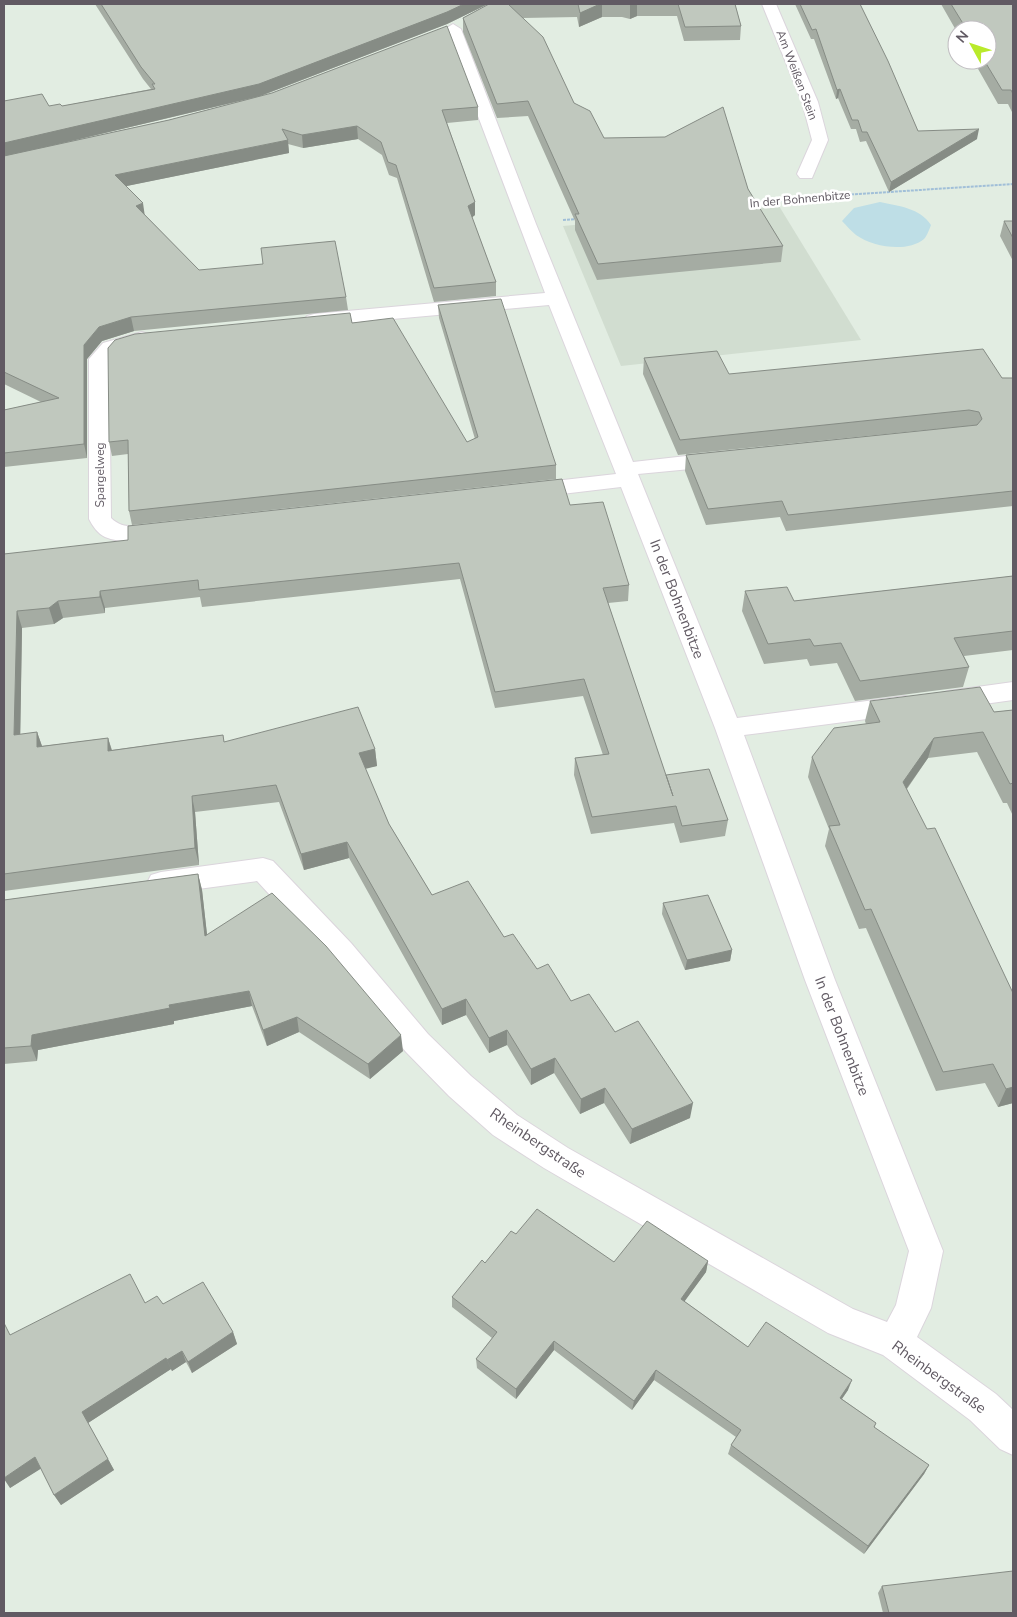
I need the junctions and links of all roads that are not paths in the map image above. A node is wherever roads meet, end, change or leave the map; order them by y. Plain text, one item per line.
1 (769, 4) edge
2 (453, 28) dead end
3 (806, 174) dead end
4 (558, 298) junction
5 (290, 323) edge
6 (163, 336) edge
7 (743, 457) edge
8 (628, 474) junction
9 (513, 492) edge
10 (189, 528) edge
11 (1013, 691) edge
12 (728, 728) junction
13 (128, 887) edge
14 (896, 1343) junction
15 (1013, 1436) edge

1 - 3 street, Am Weißen Stein
2 - 4 street, In der Bohnenbitze
4 - 5 street
4 - 8 street, In der Bohnenbitze
6 - 10 street, Spargelweg
7 - 8 street
8 - 9 street
8 - 12 street, In der Bohnenbitze
11 - 12 street
12 - 14 street, In der Bohnenbitze
13 - 14 street, Rheinbergstraße
14 - 15 street, Rheinbergstraße

